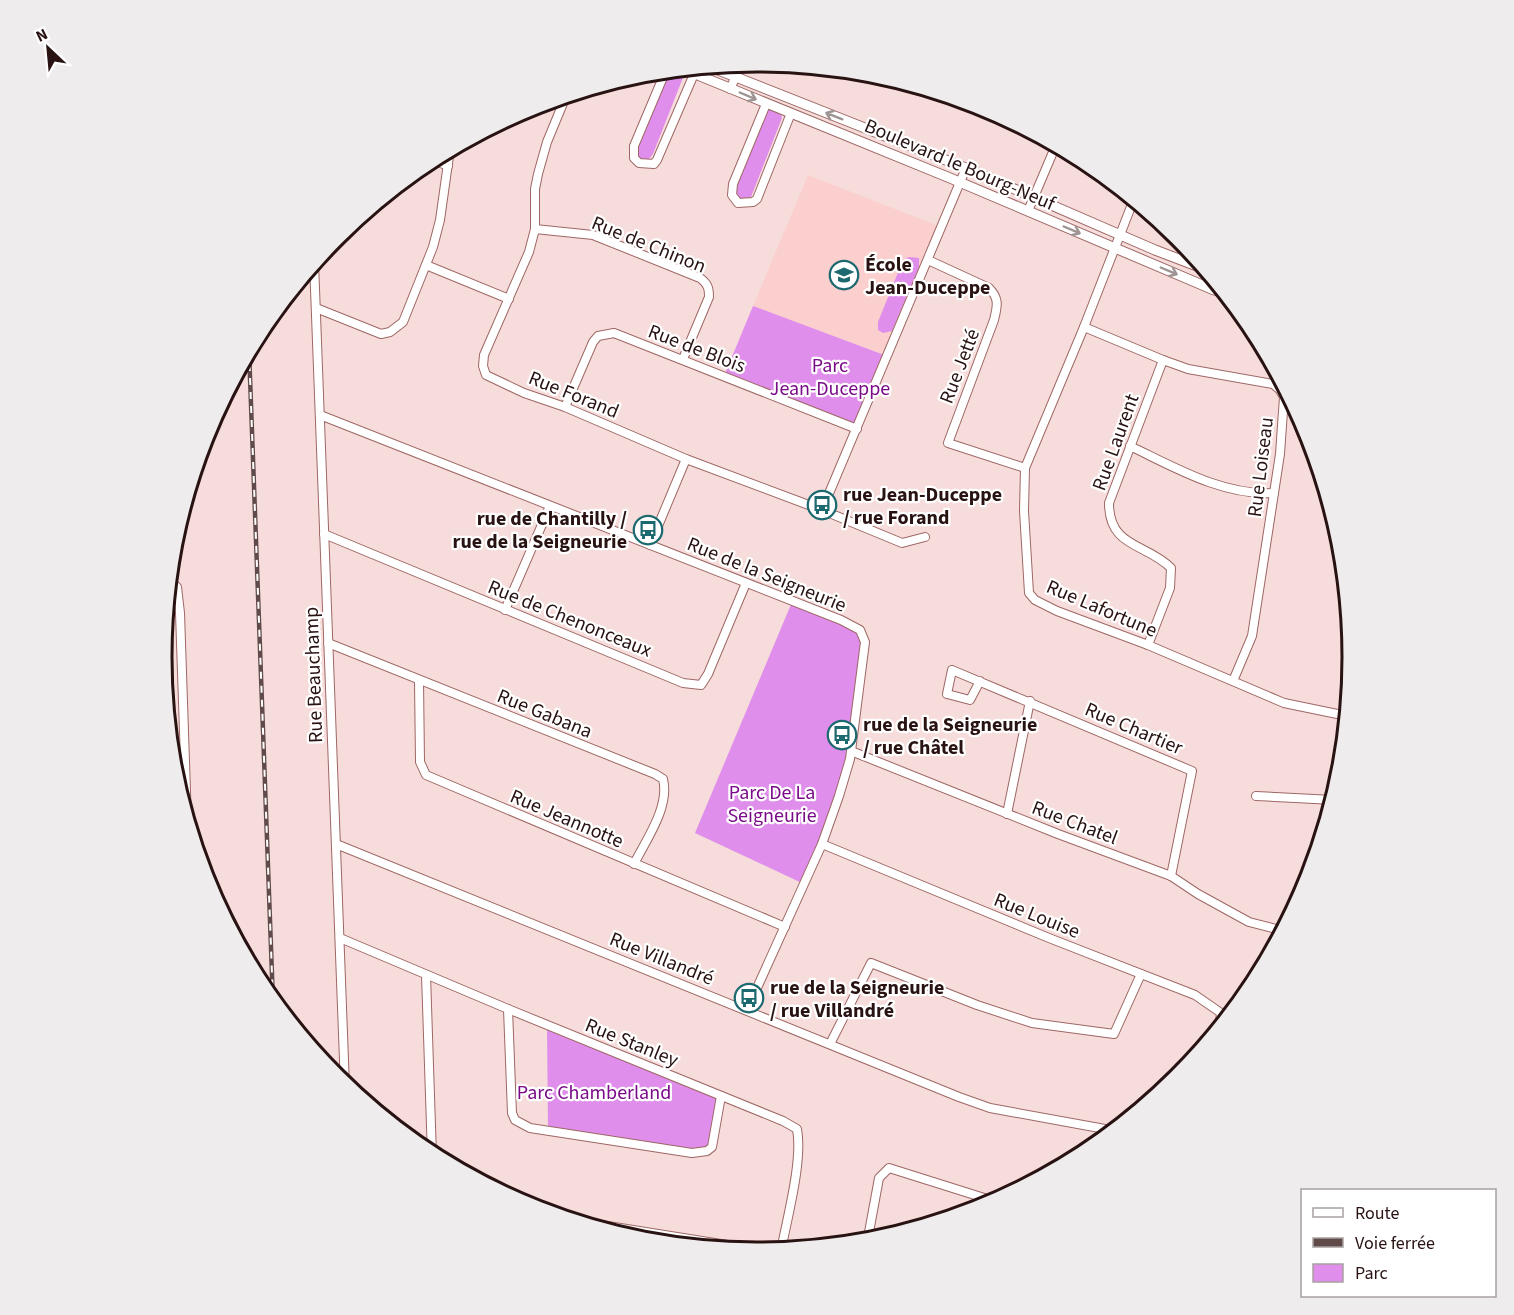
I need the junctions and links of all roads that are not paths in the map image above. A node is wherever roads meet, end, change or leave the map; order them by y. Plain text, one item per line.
1 (725, 73) edge
2 (737, 73) edge
3 (697, 75) edge
4 (693, 76) edge
5 (735, 77) junction
6 (662, 80) edge
7 (730, 89) junction
8 (766, 104) junction
9 (562, 106) edge
10 (791, 113) junction
11 (1053, 152) edge
12 (449, 160) edge
13 (444, 163) edge
14 (448, 165) junction
15 (966, 168) junction
16 (960, 182) junction
17 (1034, 197) junction
18 (1131, 207) edge
19 (1028, 211) junction
20 (535, 229) junction
21 (1121, 235) junction
22 (1115, 248) junction
23 (928, 260) junction
24 (1189, 263) edge
25 (426, 265) junction
26 (315, 274) edge
27 (1212, 289) edge
28 (509, 299) junction
29 (316, 308) junction
30 (1084, 327) junction
31 (683, 359) junction
32 (1163, 360) junction
33 (1274, 384) edge
34 (1284, 403) edge
35 (565, 407) junction
36 (320, 415) junction
37 (857, 429) junction
38 (1130, 446) junction
39 (686, 459) junction
40 (1025, 468) junction
41 (1274, 493) junction
42 (550, 506) junction
43 (822, 510) junction
44 (324, 534) junction
45 (925, 537) dead end
46 (650, 545) junction
47 (746, 583) junction
48 (176, 586) edge
49 (505, 610) junction
50 (328, 643) junction
51 (1148, 645) junction
52 (419, 681) junction
53 (980, 681) junction
54 (1233, 681) junction
55 (1030, 701) junction
56 (1339, 714) edge
57 (851, 751) junction
58 (186, 785) edge
59 (1256, 796) dead end
60 (1325, 800) edge
61 (1007, 814) junction
62 (336, 844) junction
63 (822, 844) junction
64 (634, 864) junction
65 (1171, 876) junction
66 (785, 927) junction
67 (1275, 929) edge
68 (340, 938) junction
69 (1141, 974) junction
70 (426, 975) junction
71 (508, 1009) junction
72 (747, 1011) junction
73 (1221, 1016) edge
74 (830, 1044) junction
75 (345, 1073) edge
76 (721, 1096) junction
77 (1104, 1129) edge
78 (432, 1144) edge
79 (982, 1197) edge
80 (638, 1231) edge
81 (869, 1232) edge
82 (687, 1239) edge
83 (783, 1242) edge

1 - 5 street, Boulevard le Bourg-Neuf
2 - 5 street
3 - 7 street, Boulevard le Bourg-Neuf
4 - 6 street
5 - 7 street
15 -> 5 street, Boulevard le Bourg-Neuf
7 -> 8 street, Boulevard le Bourg-Neuf
8 - 10 street, Boulevard le Bourg-Neuf
8 - 10 street
9 - 20 street, Rue Forand
10 - 16 street, Boulevard le Bourg-Neuf
11 - 17 street
12 - 14 street
13 - 14 street
14 - 25 street
15 - 16 street
15 - 17 street, Boulevard le Bourg-Neuf
16 - 19 street, Boulevard le Bourg-Neuf
16 - 23 street
17 - 19 street
17 - 21 street, Boulevard le Bourg-Neuf
18 - 21 street, Rue Lafortune
19 -> 22 street, Boulevard le Bourg-Neuf
20 - 28 street, Rue Forand
20 - 31 street, Rue de Chinon
21 - 22 street, Rue Lafortune
21 - 24 street, Boulevard le Bourg-Neuf
22 -> 27 street, Boulevard le Bourg-Neuf
22 - 30 street, Rue Lafortune
23 - 37 street
23 - 40 street, Rue Jetté
25 - 28 street
25 - 29 street
26 - 29 street, Rue Beauchamp
28 - 35 street, Rue Forand
29 - 36 street, Rue Beauchamp
30 - 32 street, Rue Loiseau
30 - 40 street, Rue Lafortune
31 - 35 street, Rue de Blois
31 - 37 street, Rue de Blois
32 - 33 street, Rue Loiseau
32 - 38 street, Rue Laurent
34 - 41 street, Rue Loiseau
35 - 39 street, Rue Forand
36 - 42 street, Rue de la Seigneurie
36 - 44 street, Rue Beauchamp
37 - 43 street
38 - 41 street
38 - 51 street, Rue Laurent
39 - 43 street, Rue Forand
39 - 46 street
40 - 51 street, Rue Lafortune
41 - 54 street, Rue Loiseau
42 - 46 street, Rue de la Seigneurie
42 - 49 street
43 - 45 street, Rue Forand
44 - 49 street, Rue de Chenonceaux
44 - 50 street, Rue Beauchamp
46 - 47 street, Rue de la Seigneurie
47 - 49 street, Rue de Chenonceaux
47 - 57 street, Rue de la Seigneurie
48 - 58 street
50 - 52 street, Rue Gabana
50 - 62 street, Rue Beauchamp
51 - 54 street, Rue Lafortune
52 - 64 street, Rue Jeannotte
52 - 64 street, Rue Gabana
53 - 53 street
53 - 55 street
54 - 56 street, Rue Lafortune
55 - 61 street
55 - 65 street, Rue Chartier
57 - 61 street, Rue Chatel
57 - 63 street, Rue de la Seigneurie
59 - 60 street
61 - 65 street, Rue Chatel
62 - 68 street, Rue Beauchamp
62 - 72 street, Rue Villandré
63 - 66 street, Rue de la Seigneurie
63 - 69 street, Rue Louise
64 - 66 street, Rue Jeannotte
65 - 67 street, Rue Chatel
66 - 72 street, Rue de la Seigneurie
68 - 70 street, Rue Stanley
68 - 75 street, Rue Beauchamp
69 - 73 street, Rue Louise
69 - 74 street
70 - 71 street, Rue Stanley
70 - 78 street
71 - 76 street, Rue Stanley
71 - 76 street
72 - 74 street, Rue Villandré
74 - 77 street, Rue Villandré
76 - 83 street, Rue Stanley
79 - 81 street
80 - 82 street

